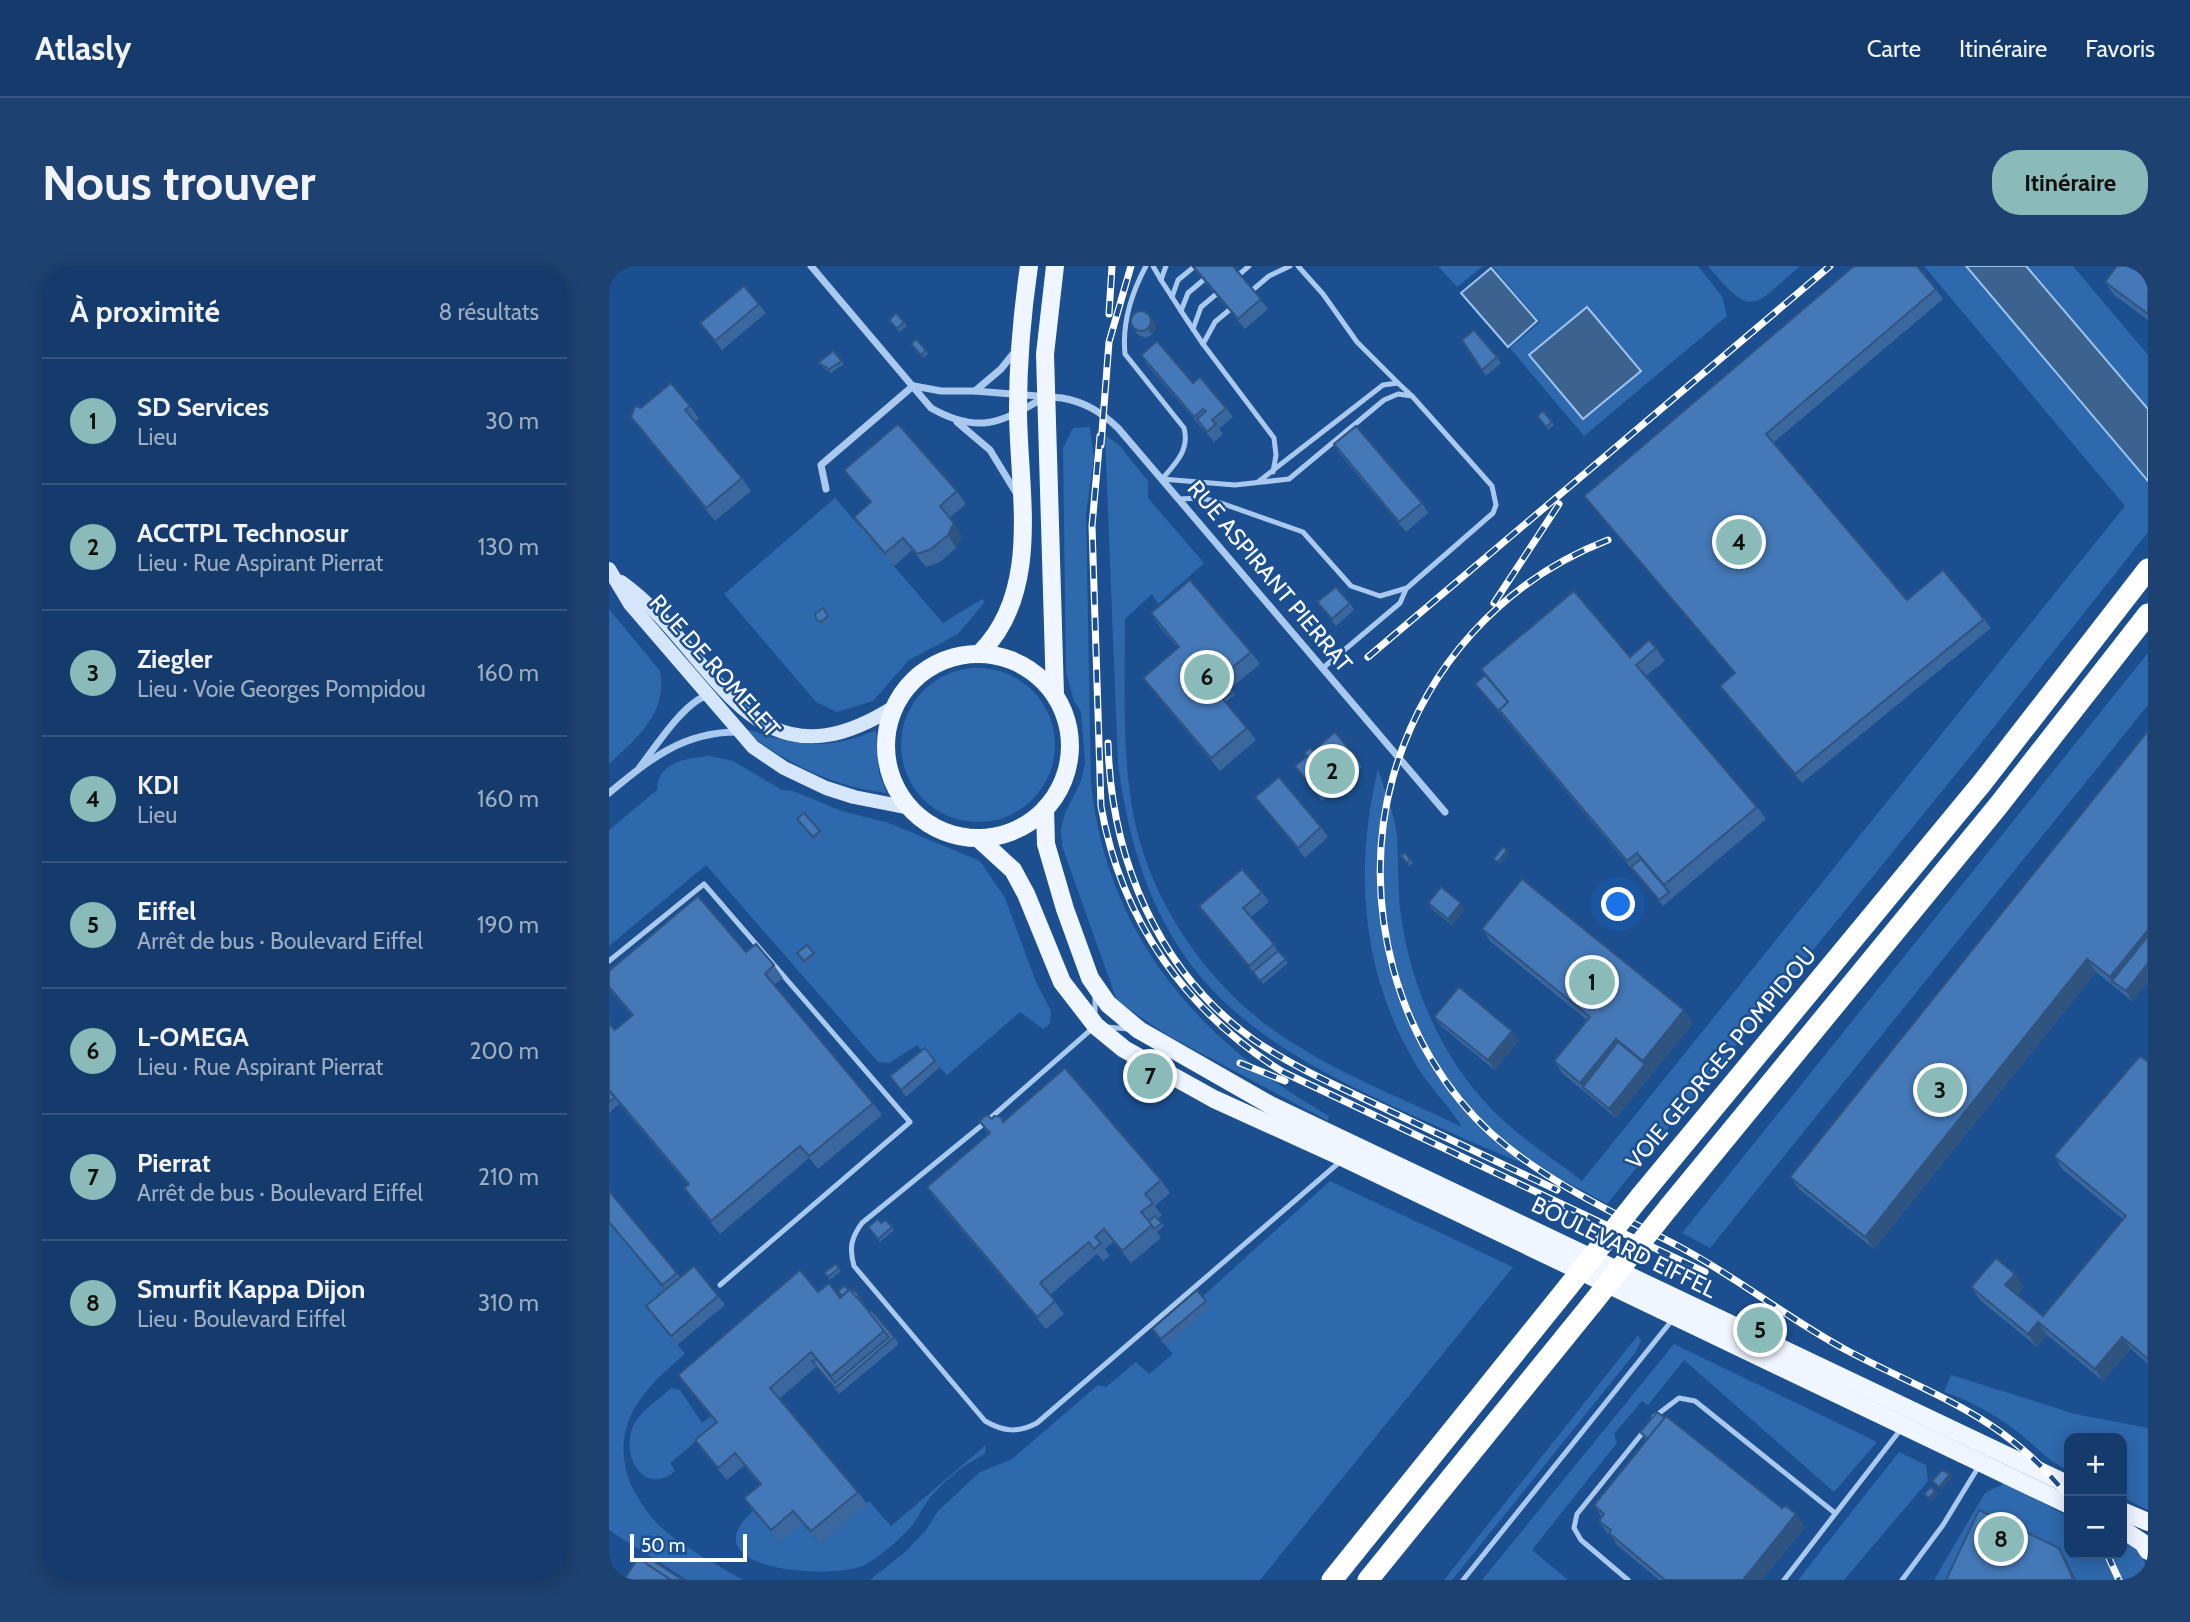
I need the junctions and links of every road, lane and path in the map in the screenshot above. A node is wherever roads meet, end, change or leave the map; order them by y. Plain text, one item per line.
1 (811, 266) edge
2 (1029, 266) edge
3 (1055, 266) edge
4 (1146, 266) edge
5 (1153, 266) edge
6 (1166, 266) edge
7 (1195, 266) edge
8 (1249, 266) edge
9 (1290, 266) edge
10 (1298, 266) edge
11 (1212, 273) edge
12 (1161, 280) junction
13 (1172, 297) junction
14 (1181, 311) junction
15 (1193, 329) junction
16 (1203, 344) junction
17 (1019, 346) junction
18 (1398, 383) junction
19 (913, 386) junction
20 (975, 391) junction
21 (1018, 395) junction
22 (1412, 396) junction
23 (1045, 397) junction
24 (1018, 414) junction
25 (956, 422) junction
26 (1273, 472) junction
27 (1162, 479) junction
28 (1257, 482) junction
29 (826, 489) dead end
30 (1178, 499) junction
31 (1021, 501) junction
32 (2148, 569) edge
33 (613, 574) edge
34 (1407, 588) junction
35 (2148, 614) edge
36 (980, 653) junction
37 (1323, 668) junction
38 (1055, 694) junction
39 (706, 695) junction
40 (894, 707) junction
41 (751, 717) junction
42 (737, 732) junction
43 (640, 767) junction
44 (609, 793) edge
45 (910, 808) junction
46 (1045, 809) junction
47 (1445, 812) dead end
48 (978, 838) junction
49 (609, 961) edge
50 (1095, 987) junction
51 (1095, 1026) junction
52 (1139, 1030) junction
53 (1345, 1158) junction
54 (720, 1285) dead end
55 (1680, 1309) junction
56 (1908, 1418) junction
57 (1985, 1454) junction
58 (2064, 1483) edge
59 (2064, 1502) edge
60 (1835, 1513) junction
61 (2127, 1513) edge
62 (2148, 1522) edge
63 (2127, 1532) edge
64 (2148, 1550) edge
65 (1332, 1580) edge
66 (1368, 1580) edge
67 (1463, 1580) edge
68 (1628, 1580) edge
69 (1784, 1580) edge
70 (1902, 1580) edge

1 - 19 street
2 - 17 main road
3 - 23 main road
4 - 27 lane
5 - 12 lane
6 - 12 lane
7 - 13 lane
8 - 15 lane
9 - 16 lane
10 - 18 lane
11 - 14 lane
12 - 13 lane
13 - 14 lane
14 - 15 lane
15 - 16 lane
16 - 26 lane
17 - 20 street
17 - 21 main road
18 - 22 lane
18 - 26 lane
19 - 20 street, RUE ASPIRANT PIERRAT
19 - 25 street
19 - 29 street
20 - 21 street, RUE ASPIRANT PIERRAT
21 - 23 street, RUE ASPIRANT PIERRAT
21 - 24 main road
22 - 28 lane
22 - 34 lane
23 - 24 street
23 - 27 street, RUE ASPIRANT PIERRAT
23 - 38 main road
24 - 25 street
24 - 31 main road
25 - 31 street
26 - 28 lane
27 - 28 lane
27 - 30 street, RUE ASPIRANT PIERRAT
30 - 34 lane
30 - 37 street, RUE ASPIRANT PIERRAT
31 - 36 main road
32 - 65 highway, VOIE GEORGES POMPIDOU, bridge
33 - 39 street, RUE DE ROMELET
33 - 41 street, RUE DE ROMELET
34 - 37 lane
35 - 66 highway, bridge
36 - 38 main road
36 - 40 main road
37 - 47 street, RUE ASPIRANT PIERRAT
38 - 46 main road
39 - 41 street
39 - 42 street, RUE DE ROMELET
39 - 43 street
40 - 41 street, RUE DE ROMELET
40 - 45 main road
42 - 43 street
42 - 45 street, RUE DE ROMELET
43 - 44 street
45 - 48 main road
46 - 48 main road
46 - 50 main road, BOULEVARD EIFFEL
48 - 51 main road
49 - 54 lane
50 - 51 lane
50 - 52 main road, BOULEVARD EIFFEL
51 - 52 lane
51 - 53 main road
51 - 53 lane
52 - 55 main road, BOULEVARD EIFFEL
53 - 55 main road
55 - 56 main road, BOULEVARD EIFFEL
55 - 67 lane
56 - 57 main road, BOULEVARD EIFFEL
56 - 60 lane
57 - 58 main road, BOULEVARD EIFFEL
57 - 59 main road, BOULEVARD EIFFEL
57 - 70 lane
60 - 68 lane
60 - 69 lane
61 - 62 main road
63 - 64 main road

